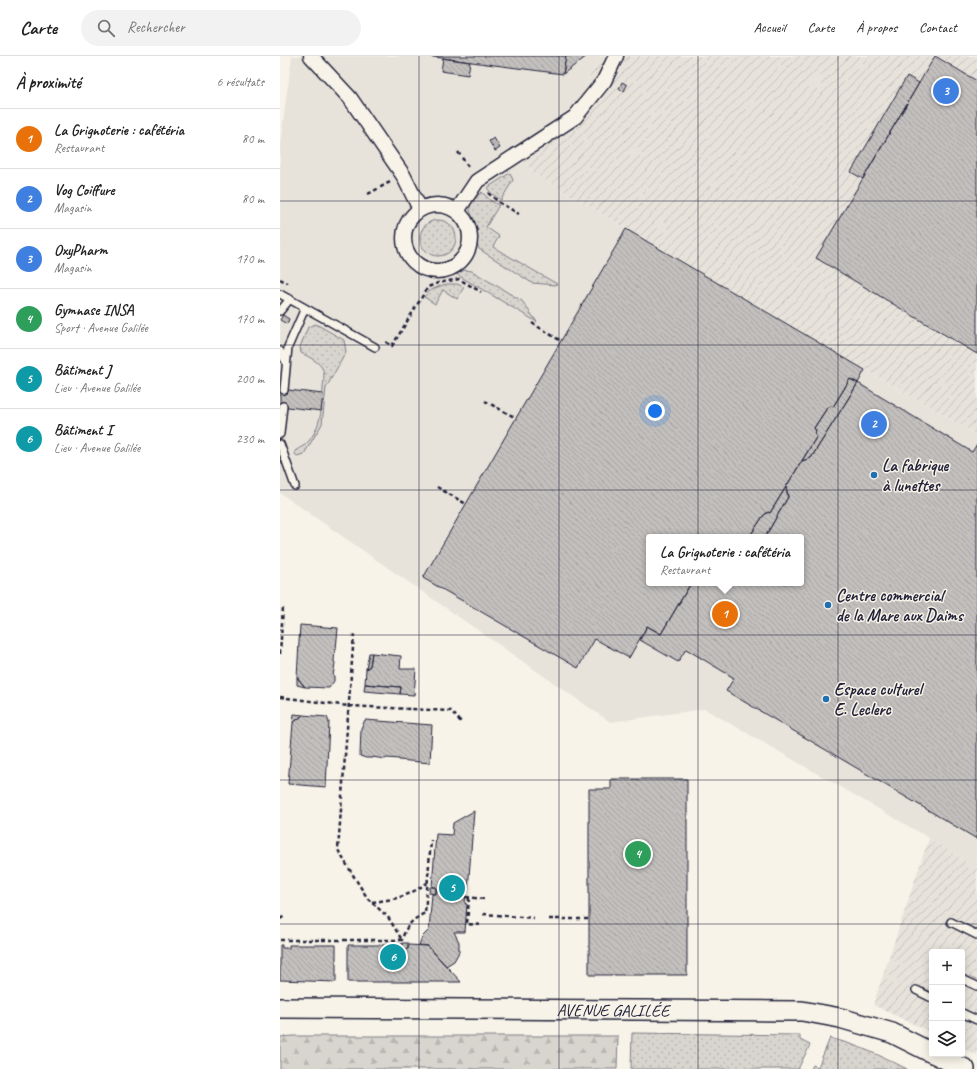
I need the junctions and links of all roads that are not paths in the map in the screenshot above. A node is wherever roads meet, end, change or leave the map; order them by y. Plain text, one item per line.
1 (311, 56) edge
2 (616, 56) edge
3 (420, 209) junction
4 (457, 211) junction
5 (280, 294) edge
6 (290, 299) junction
7 (305, 308) junction
8 (280, 311) edge
9 (375, 346) dead end
10 (280, 350) edge
11 (286, 362) junction
12 (284, 390) dead end
13 (283, 406) dead end
14 (280, 434) edge
15 (280, 444) edge
16 (295, 486) dead end
17 (951, 922) dead end
18 (977, 935) edge
19 (965, 980) edge
20 (977, 986) edge
21 (916, 990) dead end
22 (929, 996) edge
23 (282, 1009) edge
24 (965, 1014) edge
25 (977, 1020) edge
26 (929, 1052) edge
27 (941, 1057) edge
28 (965, 1069) edge

1 - 3 street
2 - 4 street
3 - 4 street
3 - 4 street
5 - 6 lane
6 - 7 lane
6 - 8 lane
7 - 9 lane
7 - 11 lane
10 - 11 lane
11 - 12 lane
13 - 14 lane
15 - 16 lane
17 - 18 lane
19 - 20 lane
21 - 22 lane
23 - 26 street, AVENUE GALILÉE
24 - 25 lane
27 - 28 street

